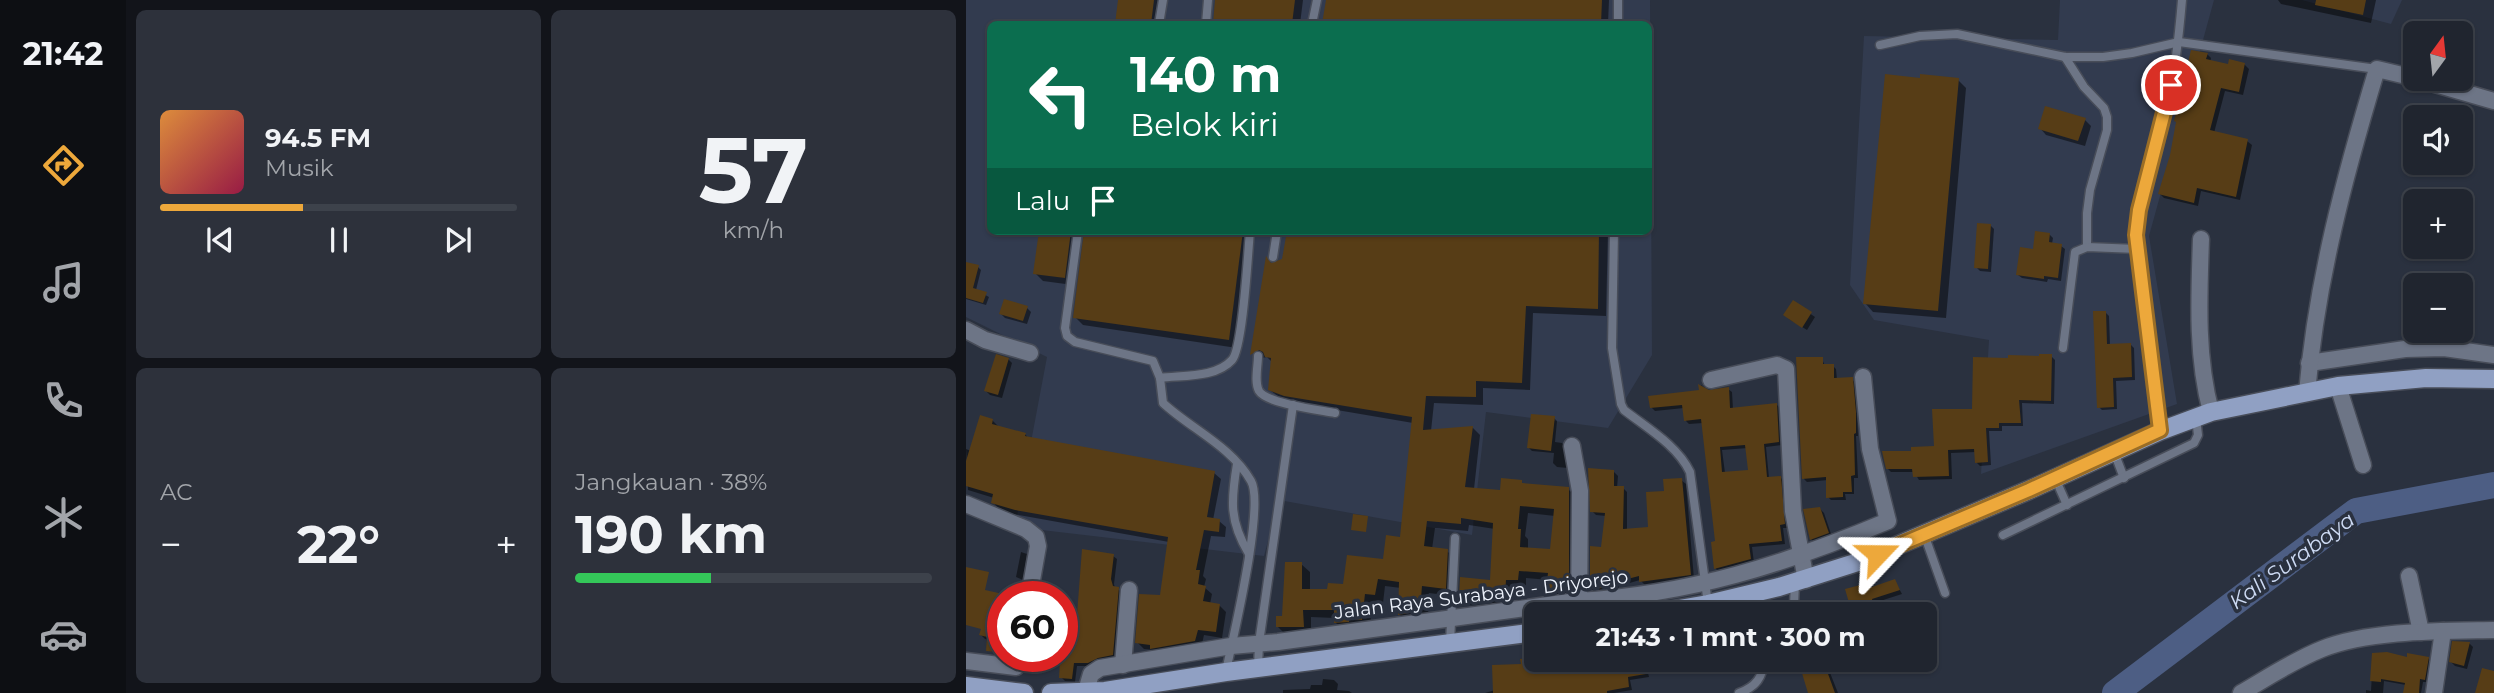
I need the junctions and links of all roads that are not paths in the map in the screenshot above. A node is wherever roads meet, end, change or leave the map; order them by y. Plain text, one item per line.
1 (1163, 0) edge
2 (1208, 0) edge
3 (1317, 0) edge
4 (1618, 0) edge
5 (2182, 0) edge
6 (1159, 21) edge
7 (1206, 21) edge
8 (1313, 21) edge
9 (1618, 21) edge
10 (2179, 42) junction
11 (1880, 45) dead end
12 (2065, 57) junction
13 (2377, 69) junction
14 (2403, 75) edge
15 (2460, 91) edge
16 (2494, 101) edge
17 (1077, 235) edge
18 (1250, 235) edge
19 (1276, 235) edge
20 (1614, 235) edge
21 (2201, 239) dead end
22 (2087, 247) junction
23 (2137, 249) junction
24 (1272, 257) dead end
25 (966, 330) edge
26 (2063, 348) dead end
27 (1030, 353) dead end
28 (2494, 355) edge
29 (1258, 356) dead end
30 (2309, 363) junction
31 (1863, 377) dead end
32 (1160, 378) junction
33 (2494, 379) edge
34 (1711, 380) dead end
35 (2338, 387) junction
36 (2307, 393) junction
37 (1293, 405) junction
38 (1335, 413) dead end
39 (2204, 415) junction
40 (2160, 430) junction
41 (1573, 446) dead end
42 (2114, 452) junction
43 (1237, 464) junction
44 (2362, 465) dead end
45 (2055, 478) junction
46 (2124, 478) junction
47 (966, 504) edge
48 (2067, 505) junction
49 (1924, 534) junction
50 (2003, 536) dead end
51 (1455, 538) dead end
52 (1848, 538) junction
53 (1249, 554) junction
54 (1799, 555) junction
55 (1858, 562) junction
56 (2409, 576) dead end
57 (1032, 581) edge
58 (1800, 582) junction
59 (1705, 584) junction
60 (1129, 590) dead end
61 (1945, 593) dead end
62 (1747, 595) junction
63 (1578, 602) edge
64 (1603, 602) edge
65 (1708, 602) edge
66 (1717, 602) edge
67 (1749, 602) edge
68 (1795, 602) edge
69 (1524, 612) edge
70 (1452, 618) junction
71 (2494, 630) edge
72 (2443, 631) junction
73 (2421, 632) junction
74 (1524, 634) edge
75 (1259, 643) junction
76 (1450, 643) junction
77 (1231, 646) junction
78 (966, 661) edge
79 (987, 661) edge
80 (1123, 665) junction
81 (1258, 668) junction
82 (1226, 671) junction
83 (1015, 672) edge
84 (1760, 672) edge
85 (966, 686) edge
86 (1086, 691) edge
87 (1012, 692) edge
88 (1024, 693) edge
89 (1051, 693) edge
90 (1739, 693) edge
91 (2241, 693) edge
92 (2434, 693) edge

1 - 6 lane
2 - 7 lane
3 - 8 lane
4 - 9 lane
5 - 10 lane
10 - 12 lane
10 - 13 lane
10 - 23 lane
11 - 12 lane
12 - 22 lane
13 - 14 street
13 - 30 street
15 - 16 street
17 - 32 lane
18 - 32 lane
19 - 24 lane
20 - 59 lane
21 - 39 street
22 - 23 lane
22 - 26 lane
23 - 40 lane
25 - 27 street
28 - 30 street
29 - 37 lane
30 - 36 street
31 - 52 street, Jalan Raya Surabaya - Driyorejo
32 - 43 lane
33 - 35 main road
34 - 54 street
35 - 36 main road
35 - 44 street
36 - 39 main road
37 - 38 lane
37 - 75 lane
39 - 40 main road
39 - 46 lane
40 - 42 main road
41 - 63 street
42 - 45 main road
42 - 46 lane
43 - 53 lane
43 - 53 lane
45 - 48 lane
45 - 49 main road
46 - 48 lane
47 - 57 street
48 - 50 lane
49 - 55 main road
49 - 61 lane
51 - 70 lane
52 - 54 street, Jalan Raya Surabaya - Driyorejo
52 - 55 street
53 - 77 lane
54 - 58 street
54 - 59 street, Jalan Raya Surabaya - Driyorejo
55 - 58 main road
56 - 73 street
58 - 62 main road
58 - 68 lane
59 - 64 street, Jalan Raya Surabaya - Driyorejo
59 - 65 lane
60 - 80 street
62 - 66 main road
62 - 67 lane
69 - 70 street, Jalan Raya Surabaya - Driyorejo
70 - 75 street, Jalan Raya Surabaya - Driyorejo
70 - 76 lane
71 - 72 street
72 - 73 street
72 - 92 street
73 - 91 street
74 - 76 main road
75 - 77 street, Jalan Raya Surabaya - Driyorejo
75 - 81 lane
76 - 81 main road
77 - 80 street, Jalan Raya Surabaya - Driyorejo
77 - 82 lane
78 - 79 street
80 - 86 street, Jalan Raya Surabaya - Driyorejo
81 - 82 main road
82 - 86 main road
83 - 87 street
84 - 90 lane
85 - 87 main road
86 - 89 main road
87 - 88 main road

